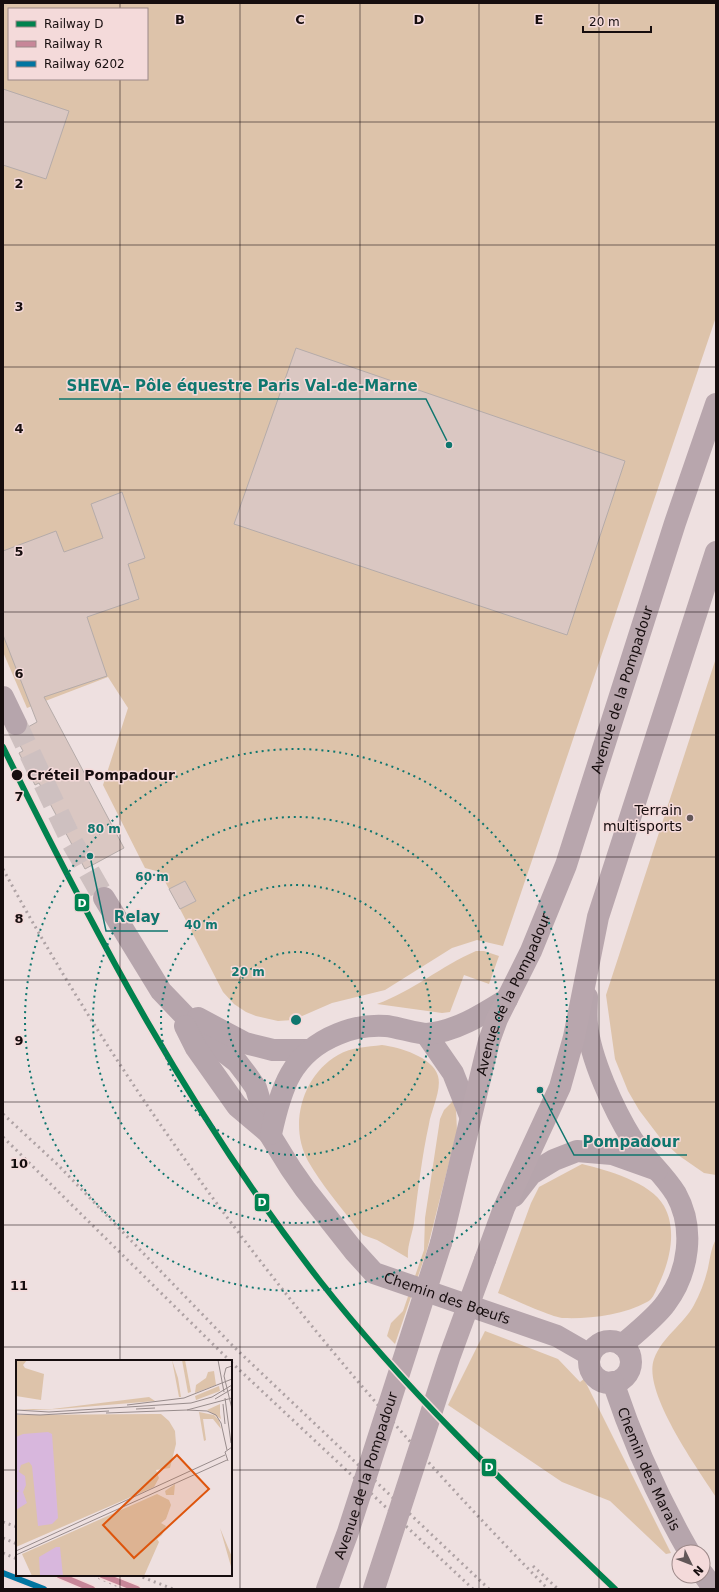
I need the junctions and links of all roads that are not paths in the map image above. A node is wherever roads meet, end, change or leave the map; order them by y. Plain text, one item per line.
1 (716, 404) edge
2 (716, 552) edge
3 (3, 697) edge
4 (16, 724) tunnel mouth
5 (104, 898) tunnel mouth
6 (587, 973) junction
7 (507, 999) junction
8 (176, 1006) junction
9 (426, 1034) junction
10 (309, 1050) junction
11 (470, 1116) junction
12 (270, 1135) junction
13 (657, 1170) junction
14 (504, 1208) junction
15 (622, 1345) junction
16 (590, 1355) junction
17 (613, 1382) junction
18 (685, 1544) edge
19 (327, 1589) edge
20 (374, 1589) edge

1 - 7 main road, Avenue de la Pompadour
2 - 6 main road
3 - 4 street
5 - 8 street, Chemin des Bœufs
6 - 13 street
6 - 14 main road
7 - 9 street
7 - 11 main road, Avenue de la Pompadour
8 - 10 street, Chemin des Bœufs
8 - 12 street, Chemin des Bœufs
9 - 10 street
9 - 11 street
10 - 12 street
11 - 19 main road, Avenue de la Pompadour, bridge
12 - 16 street, Chemin des Bœufs
13 - 14 street
13 - 15 street
14 - 20 main road, bridge
15 - 16 street
15 - 17 street
16 - 17 street
17 - 18 street, Chemin des Marais

